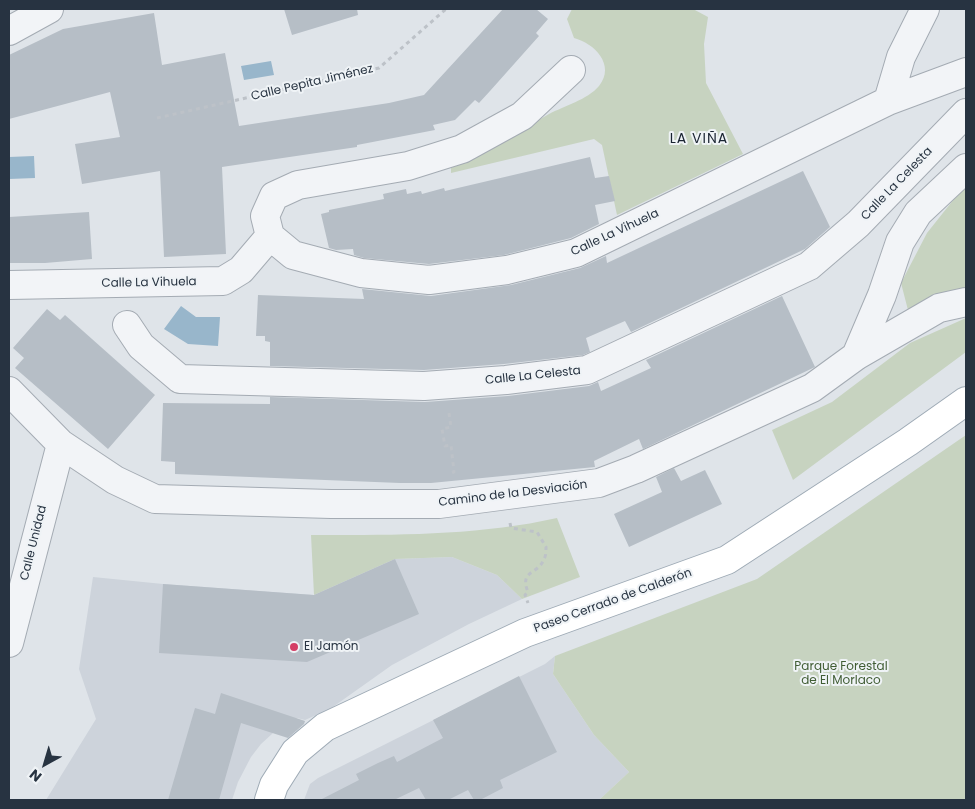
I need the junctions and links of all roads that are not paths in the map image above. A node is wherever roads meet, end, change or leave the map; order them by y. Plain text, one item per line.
1 (17, 9) edge
2 (49, 9) edge
3 (925, 9) edge
4 (9, 27) edge
5 (9, 31) edge
6 (571, 70) dead end
7 (966, 72) edge
8 (888, 101) junction
9 (966, 113) edge
10 (966, 168) edge
11 (270, 236) junction
12 (9, 285) edge
13 (966, 302) edge
14 (127, 325) dead end
15 (856, 356) junction
16 (9, 391) edge
17 (966, 401) edge
18 (60, 444) junction
19 (9, 643) edge
20 (269, 800) edge

1 - 4 street
2 - 5 street
3 - 8 street
6 - 11 street
7 - 8 street, Calle La Vihuela
8 - 11 street, Calle La Vihuela
9 - 14 street, Calle La Celesta
10 - 15 street
11 - 12 street, Calle La Vihuela
13 - 15 street, Camino de la Desviación
15 - 18 street, Camino de la Desviación
16 - 18 street, Camino de la Desviación
17 - 20 main road, Paseo Cerrado de Calderón
18 - 19 street, Calle Unidad

